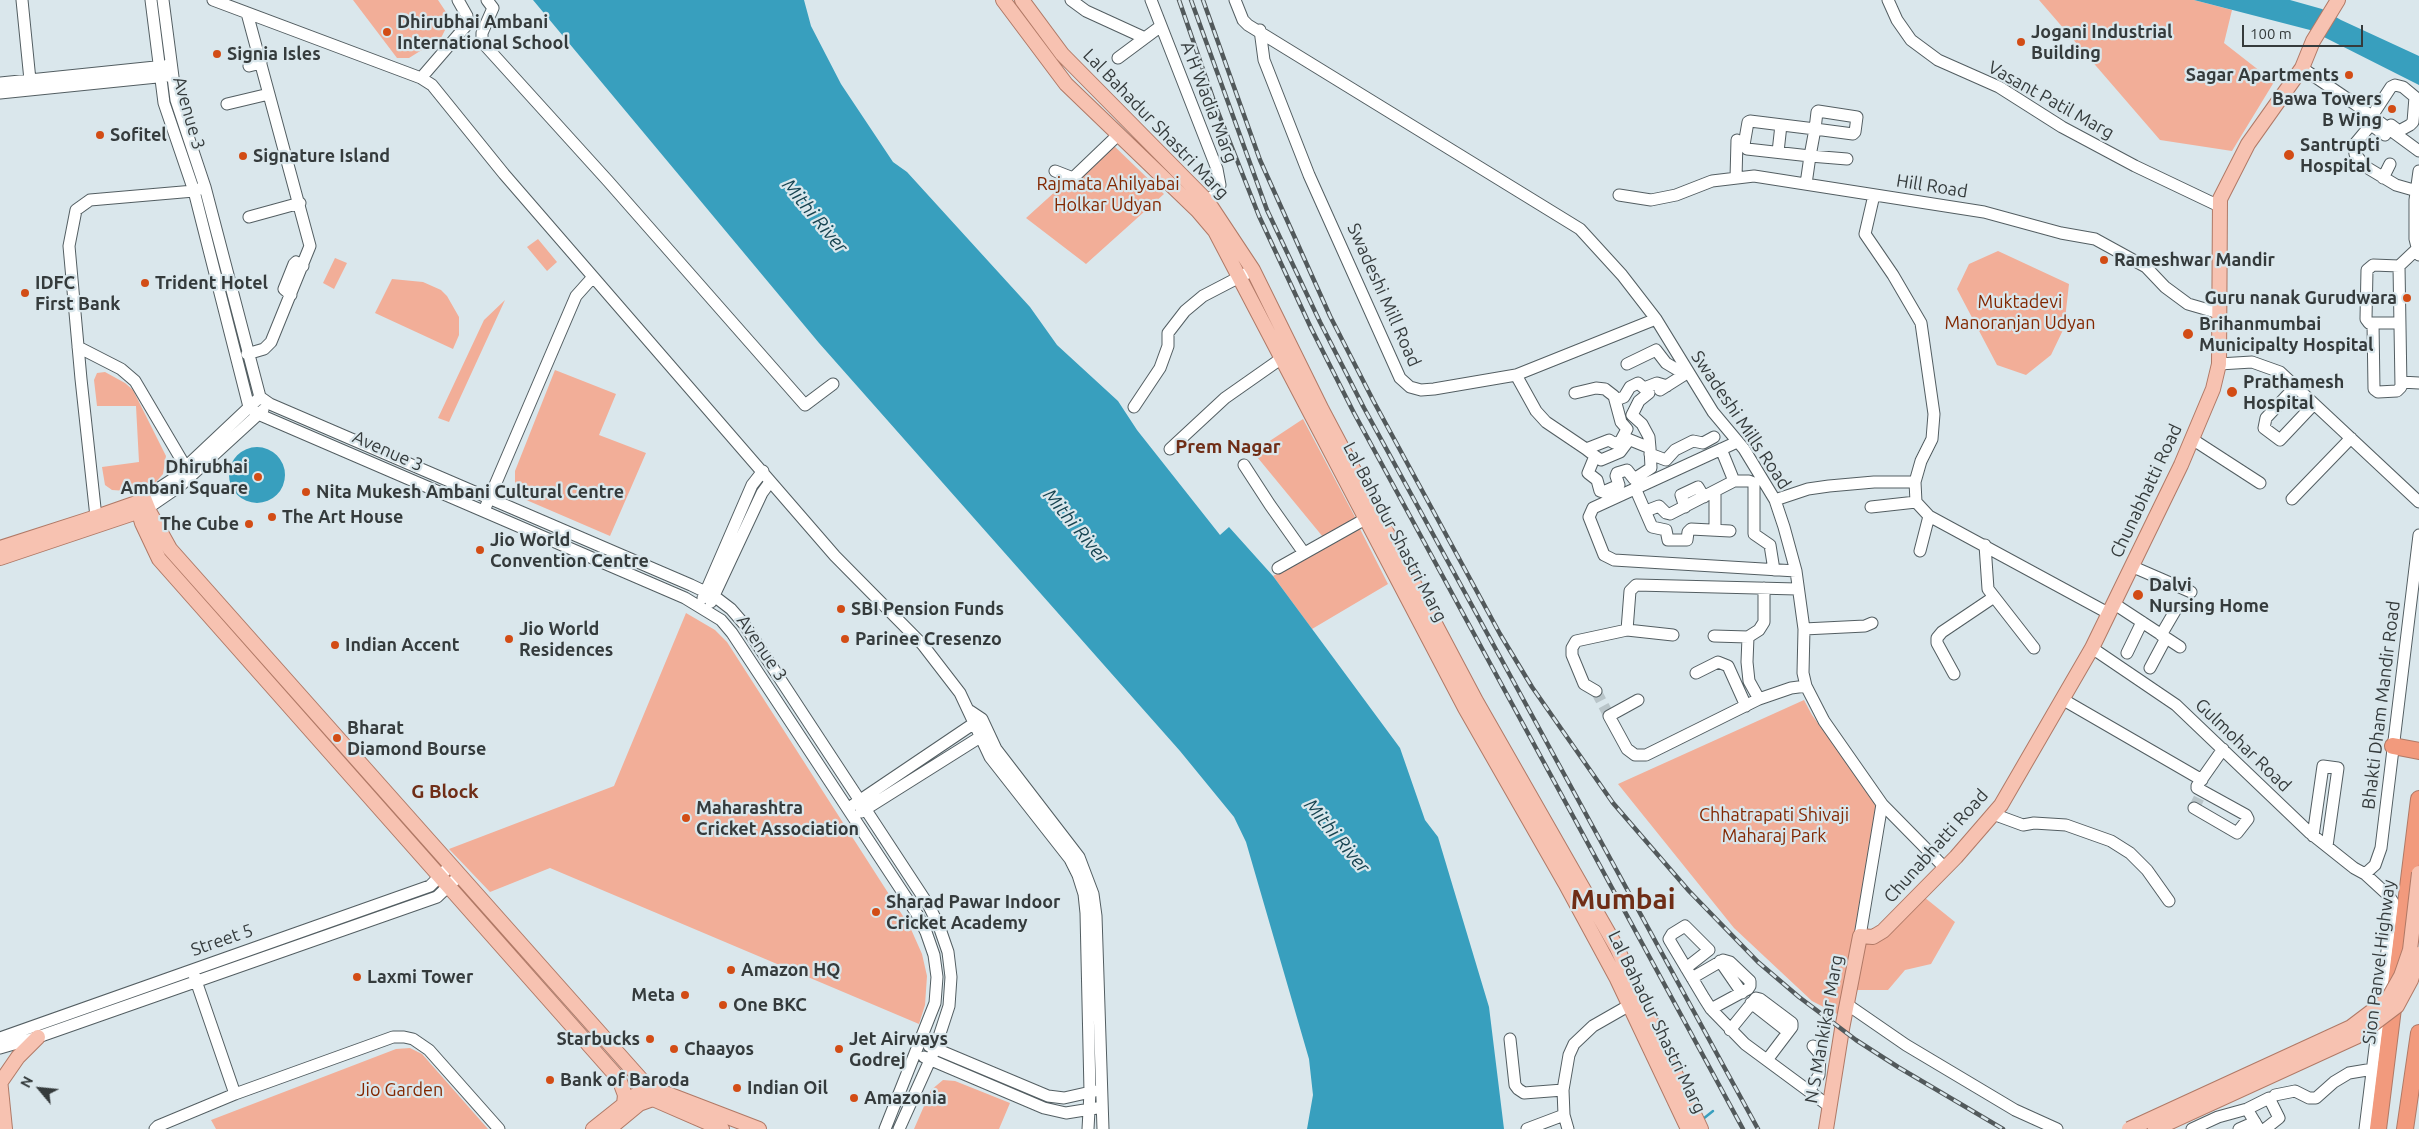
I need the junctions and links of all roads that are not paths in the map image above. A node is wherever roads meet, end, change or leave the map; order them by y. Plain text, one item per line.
1 (22, 0) edge
2 (151, 0) edge
3 (163, 0) edge
4 (213, 0) edge
5 (458, 0) edge
6 (487, 0) edge
7 (1003, 0) edge
8 (1022, 0) edge
9 (1071, 0) edge
10 (1151, 0) edge
11 (1235, 0) edge
12 (1888, 0) edge
13 (2336, 3) edge
14 (247, 13) junction
15 (1161, 26) junction
16 (1260, 30) junction
17 (1144, 38) junction
18 (1118, 58) dead end
19 (261, 63) junction
20 (249, 66) dead end
21 (2302, 68) junction
22 (165, 71) junction
23 (421, 78) junction
24 (30, 80) junction
25 (0, 83) edge
26 (0, 93) edge
27 (269, 94) junction
28 (227, 104) dead end
29 (2416, 110) edge
30 (2373, 114) junction
31 (1781, 125) junction
32 (1119, 134) junction
33 (2393, 136) junction
34 (1737, 140) dead end
35 (2402, 148) dead end
36 (2419, 151) edge
37 (1778, 152) junction
38 (1810, 156) junction
39 (1847, 159) dead end
40 (2390, 164) dead end
41 (1055, 171) dead end
42 (2419, 171) edge
43 (1718, 173) dead end
44 (1736, 176) junction
45 (2383, 178) junction
46 (1806, 184) junction
47 (206, 187) junction
48 (194, 191) junction
49 (2416, 192) junction
50 (1619, 195) dead end
51 (1874, 195) junction
52 (300, 203) junction
53 (1203, 206) junction
54 (2219, 206) junction
55 (249, 217) dead end
56 (1220, 227) junction
57 (2418, 252) edge
58 (2399, 266) junction
59 (1253, 270) junction
60 (593, 277) junction
61 (1240, 277) junction
62 (2219, 313) junction
63 (1656, 319) junction
64 (2373, 323) junction
65 (2399, 323) junction
66 (78, 347) junction
67 (247, 354) junction
68 (1282, 358) junction
69 (1627, 364) dead end
70 (2219, 364) junction
71 (1686, 371) junction
72 (1516, 375) junction
73 (2401, 382) junction
74 (2419, 383) edge
75 (833, 384) dead end
76 (2295, 387) junction
77 (1648, 391) junction
78 (1575, 393) dead end
79 (260, 397) junction
80 (1616, 400) junction
81 (270, 404) junction
82 (2314, 404) junction
83 (1134, 407) dead end
84 (254, 410) junction
85 (1632, 416) junction
86 (1626, 435) junction
87 (1714, 437) dead end
88 (2351, 438) junction
89 (2192, 439) junction
90 (1737, 442) junction
91 (1170, 449) dead end
92 (1720, 449) junction
93 (1650, 451) junction
94 (1590, 452) junction
95 (1244, 464) dead end
96 (1345, 465) junction
97 (762, 471) junction
98 (188, 472) junction
99 (770, 482) junction
100 (1734, 482) junction
101 (1915, 482) junction
102 (2260, 483) dead end
103 (1635, 488) junction
104 (1715, 491) junction
105 (489, 499) junction
106 (2292, 499) dead end
107 (1775, 500) junction
108 (1916, 502) junction
109 (2419, 502) edge
110 (142, 505) junction
111 (1870, 507) dead end
112 (1646, 511) junction
113 (484, 512) junction
114 (1929, 516) junction
115 (1367, 518) junction
116 (97, 522) junction
117 (1715, 530) junction
118 (1730, 531) dead end
119 (2419, 535) edge
120 (1385, 541) junction
121 (1985, 545) junction
122 (3, 546) edge
123 (1920, 551) dead end
124 (1304, 553) junction
125 (0, 558) edge
126 (2131, 566) junction
127 (1278, 568) dead end
128 (1774, 570) junction
129 (1796, 570) junction
130 (1764, 588) junction
131 (1797, 589) junction
132 (2191, 592) dead end
133 (710, 594) junction
134 (1994, 597) junction
135 (704, 607) junction
136 (2110, 608) junction
137 (2175, 611) dead end
138 (2142, 622) junction
139 (1872, 623) dead end
140 (1627, 630) junction
141 (1804, 630) junction
142 (1673, 635) dead end
143 (1714, 636) dead end
144 (1748, 637) junction
145 (2164, 637) junction
146 (2180, 647) dead end
147 (2034, 648) dead end
148 (2092, 648) junction
149 (2126, 653) dead end
150 (2150, 668) dead end
151 (1696, 673) dead end
152 (1954, 674) dead end
153 (1806, 686) junction
154 (1596, 691) tunnel mouth
155 (1759, 699) junction
156 (2062, 699) junction
157 (1638, 700) dead end
158 (1470, 704) junction
159 (1746, 706) junction
160 (977, 721) junction
161 (984, 735) junction
162 (2392, 746) junction
163 (2223, 749) junction
164 (2419, 751) edge
165 (2199, 789) junction
166 (2419, 799) edge
167 (1882, 804) junction
168 (863, 805) junction
169 (2194, 808) dead end
170 (850, 813) junction
171 (1993, 814) junction
172 (2315, 822) junction
173 (2330, 826) junction
174 (2314, 836) junction
175 (2327, 846) junction
176 (1570, 863) junction
177 (1945, 868) junction
178 (455, 871) junction
179 (2419, 873) edge
180 (2365, 874) junction
181 (444, 881) junction
182 (1565, 883) junction
183 (922, 896) junction
184 (2169, 901) dead end
185 (911, 904) junction
186 (1860, 936) junction
187 (2419, 954) edge
188 (1720, 961) junction
189 (192, 969) junction
190 (196, 982) junction
191 (1739, 988) junction
192 (1848, 1005) junction
193 (1628, 1006) junction
194 (1711, 1009) junction
195 (1730, 1030) junction
196 (2419, 1032) edge
197 (38, 1037) junction
198 (0, 1038) edge
199 (1653, 1038) junction
200 (1510, 1039) dead end
201 (1813, 1046) dead end
202 (0, 1048) edge
203 (919, 1048) junction
204 (933, 1054) junction
205 (1766, 1060) junction
206 (2372, 1069) junction
207 (0, 1079) edge
208 (0, 1083) edge
209 (1103, 1089) junction
210 (1563, 1090) junction
211 (1810, 1090) junction
212 (650, 1092) junction
213 (1090, 1092) junction
214 (1678, 1093) junction
215 (235, 1094) junction
216 (2275, 1095) dead end
217 (624, 1104) junction
218 (1829, 1106) junction
219 (1104, 1107) junction
220 (1090, 1109) junction
221 (2247, 1109) junction
222 (1564, 1116) junction
223 (2260, 1127) edge
224 (5, 1129) edge
225 (156, 1129) edge
226 (499, 1129) edge
227 (593, 1129) edge
228 (609, 1129) edge
229 (722, 1129) edge
230 (758, 1129) edge
231 (885, 1129) edge
232 (898, 1129) edge
233 (1088, 1129) edge
234 (1103, 1129) edge
235 (1527, 1129) edge
236 (1568, 1129) edge
237 (1688, 1129) edge
238 (1701, 1129) edge
239 (1826, 1129) edge
240 (2057, 1129) edge
241 (2129, 1129) edge
242 (2155, 1129) edge
243 (2192, 1129) edge
244 (2239, 1129) edge
245 (2365, 1129) edge
246 (2378, 1129) edge
247 (2405, 1129) edge

1 - 24 street
2 - 22 street, Avenue 3
3 - 22 street, Avenue 3
4 - 14 street
5 - 23 street
6 - 75 street
7 - 32 main road, Lal Bahadur Shastri Marg
8 - 53 main road, Lal Bahadur Shastri Marg
9 - 17 street
10 - 15 street, A H Wadia Marg
11 - 16 street, Swadeshi Mills Road
12 - 54 street, Vasant Patil Marg
13 - 21 main road, Chunabhatti Road
14 - 19 street
14 - 23 street
15 - 17 street
15 - 53 street, A H Wadia Marg
16 - 63 street, Swadeshi Mills Road
16 - 72 street, Swadeshi Mill Road
17 - 18 street
19 - 20 street
19 - 27 street
21 - 30 street
21 - 54 main road, Chunabhatti Road
22 - 24 street
22 - 26 street
22 - 47 street, Avenue 3
22 - 48 street, Avenue 3
23 - 60 street
24 - 25 street
27 - 28 street
27 - 52 street
29 - 30 street
29 - 30 street
30 - 33 street
31 - 37 street
31 - 37 street
31 - 38 street
32 - 41 street
32 - 53 main road, Lal Bahadur Shastri Marg
33 - 35 street
33 - 36 street
33 - 45 street
34 - 44 street
37 - 38 street
38 - 39 street
38 - 46 street
40 - 45 street
42 - 49 street
43 - 44 street
44 - 46 street, Hill Road
44 - 50 street, Hill Road
45 - 49 street
46 - 51 street, Hill Road
47 - 48 street
47 - 67 street, Avenue 3
48 - 66 street
48 - 84 street, Avenue 3
49 - 57 street
51 - 62 street, Hill Road
51 - 101 street
52 - 55 street
52 - 67 street
53 - 56 main road, Lal Bahadur Shastri Marg
54 - 62 main road, Chunabhatti Road
56 - 59 main road, Lal Bahadur Shastri Marg
56 - 61 main road, Lal Bahadur Shastri Marg
57 - 58 street
58 - 64 street
58 - 65 street
59 - 61 street
59 - 96 main road, Lal Bahadur Shastri Marg
60 - 97 street
60 - 105 street
61 - 68 main road, Lal Bahadur Shastri Marg
61 - 83 street
62 - 70 main road, Chunabhatti Road
63 - 71 street, Swadeshi Mills Road
63 - 72 street, Swadeshi Mill Road
64 - 65 street
64 - 73 street
65 - 73 street
66 - 98 street
66 - 116 street
67 - 79 street, Avenue 3
68 - 91 street
68 - 96 main road, Lal Bahadur Shastri Marg
69 - 71 street
70 - 76 street
70 - 89 main road, Chunabhatti Road
71 - 77 street
71 - 90 street, Swadeshi Mills Road
72 - 94 street
73 - 74 street
76 - 82 street
76 - 82 street
77 - 80 street
77 - 85 street
78 - 80 street
79 - 81 street, Avenue 3
79 - 84 street
80 - 86 street
81 - 84 street
81 - 105 street, Avenue 3
82 - 88 street
84 - 98 street
84 - 113 street, Avenue 3
85 - 86 street
85 - 93 street
86 - 93 street
86 - 94 street
86 - 94 street
87 - 93 street
88 - 106 street
88 - 109 street
89 - 102 street
89 - 126 main road, Chunabhatti Road
90 - 92 street
90 - 107 street, Swadeshi Mills Road
92 - 100 street
92 - 103 street
93 - 94 street
95 - 124 street
96 - 115 main road, Lal Bahadur Shastri Marg
96 - 120 main road, Lal Bahadur Shastri Marg
97 - 99 street
97 - 133 street
98 - 110 street
99 - 133 street
99 - 160 street
100 - 104 street
100 - 128 street
101 - 107 street
101 - 108 street
103 - 112 street
103 - 128 street
104 - 112 street
104 - 117 street
105 - 113 street
105 - 133 street, Avenue 3
107 - 129 street, Swadeshi Mills Road
108 - 111 street
108 - 114 street
110 - 116 main road
110 - 178 main road
110 - 181 main road
112 - 117 street
113 - 135 street, Avenue 3
114 - 121 street
114 - 123 street
115 - 120 main road, Lal Bahadur Shastri Marg
115 - 124 street
116 - 122 main road
116 - 125 main road
117 - 118 street
119 - 162 street, Bhakti Dham Mandir Road
120 - 158 main road, Lal Bahadur Shastri Marg
121 - 134 street
121 - 136 street
124 - 127 street
126 - 132 street
126 - 136 main road, Chunabhatti Road
128 - 129 street
129 - 131 street, Swadeshi Mills Road
130 - 131 street
130 - 140 street
130 - 144 street
131 - 141 street, Swadeshi Mills Road
133 - 135 street
133 - 168 street, Avenue 3
134 - 147 street
134 - 152 street
135 - 170 street, Avenue 3
136 - 138 street
136 - 148 main road, Chunabhatti Road
137 - 145 street
138 - 145 street
138 - 149 street
139 - 141 street
140 - 142 street
140 - 154 street
141 - 153 street, Swadeshi Mills Road
143 - 144 street
144 - 155 street
145 - 146 street
145 - 150 street
148 - 156 main road, Chunabhatti Road
148 - 163 street, Gulmohar Road
151 - 159 street
153 - 155 street
153 - 167 street, Swadeshi Mills Road
155 - 159 street
156 - 165 street
156 - 171 main road, Chunabhatti Road
157 - 159 street
158 - 176 main road, Lal Bahadur Shastri Marg
158 - 182 main road, Lal Bahadur Shastri Marg
160 - 161 street
160 - 168 street
161 - 168 street
161 - 209 street
161 - 213 street
162 - 164 highway
162 - 180 street, Bhakti Dham Mandir Road
163 - 165 street
163 - 174 street, Gulmohar Road
165 - 169 street
166 - 246 highway, Sion Panvel Highway
167 - 177 street, Swadeshi Mills Road
167 - 186 street
168 - 170 street
168 - 183 street, Avenue 3
170 - 185 street, Avenue 3
171 - 177 main road, Chunabhatti Road
171 - 184 street
172 - 173 street
172 - 173 street
172 - 174 street
173 - 175 street
174 - 175 street, Gulmohar Road
175 - 180 street, Gulmohar Road
176 - 182 main road
176 - 199 main road, Lal Bahadur Shastri Marg
177 - 186 main road, Chunabhatti Road
178 - 181 street, Street 5
178 - 212 main road
179 - 241 main road, bridge
180 - 206 street, Gulmohar Road
181 - 189 street, Street 5
181 - 190 street, Street 5
181 - 217 main road
182 - 193 main road, Lal Bahadur Shastri Marg
183 - 185 street
183 - 204 street, Avenue 3
185 - 203 street, Avenue 3
186 - 192 main road, N S Mankikar Marg
187 - 242 main road, bridge
188 - 191 street
188 - 191 street
188 - 194 street
189 - 190 street
189 - 198 street, Street 5
190 - 197 street, Street 5
190 - 215 street
191 - 194 street
192 - 218 main road, N S Mankikar Marg
192 - 240 street
193 - 199 main road, Lal Bahadur Shastri Marg
193 - 210 street
194 - 195 street
195 - 205 street
195 - 205 street
196 - 247 highway
197 - 202 street, Street 5
197 - 208 main road
199 - 214 main road, Lal Bahadur Shastri Marg
200 - 210 street
201 - 211 street
203 - 204 street
203 - 231 street, Avenue 3
204 - 213 street
204 - 220 street
204 - 232 street, Avenue 3
205 - 211 street
206 - 216 street
206 - 245 street
207 - 208 main road
208 - 224 main road
209 - 213 street
209 - 219 street
210 - 222 street
211 - 218 street
212 - 217 main road
212 - 228 main road
212 - 229 main road
212 - 230 main road
213 - 220 street
214 - 237 main road, Lal Bahadur Shastri Marg
214 - 238 main road, Lal Bahadur Shastri Marg
215 - 225 street
215 - 226 street
217 - 227 main road
218 - 239 main road, N S Mankikar Marg
219 - 220 street
219 - 234 street
220 - 233 street
221 - 223 street
221 - 223 street
221 - 243 street
222 - 235 street
222 - 236 street
223 - 244 street

